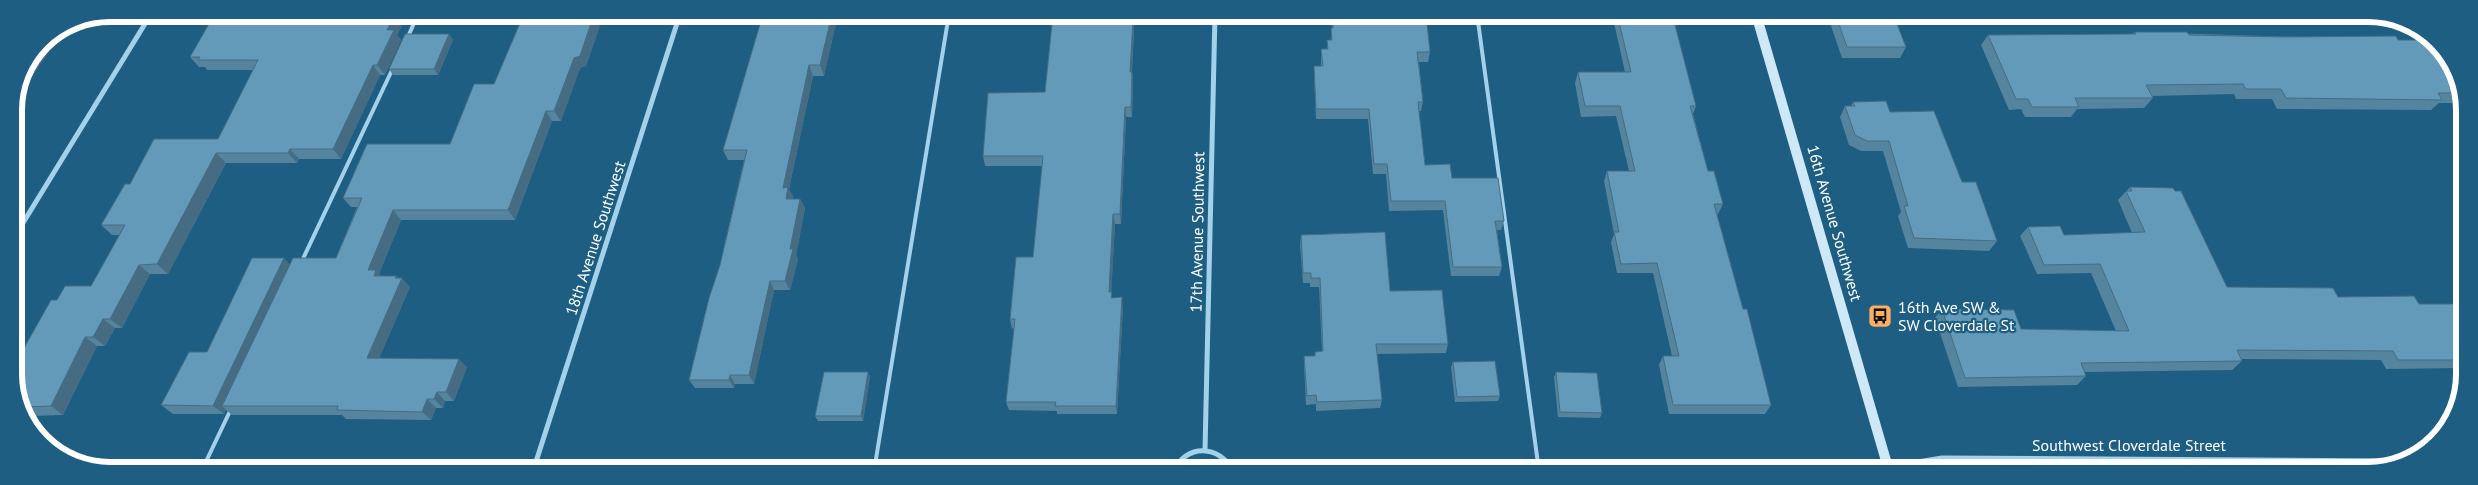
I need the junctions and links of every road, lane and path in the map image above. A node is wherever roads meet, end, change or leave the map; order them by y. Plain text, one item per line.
1 (1478, 22) edge
2 (1758, 22) edge
3 (145, 23) edge
4 (414, 23) edge
5 (677, 23) edge
6 (947, 23) edge
7 (1215, 23) edge
8 (406, 41) edge
9 (397, 59) edge
10 (22, 225) edge
11 (299, 265) edge
12 (236, 400) edge
13 (1205, 450) junction
14 (2385, 461) edge
15 (206, 462) edge
16 (536, 462) edge
17 (875, 462) edge
18 (1178, 462) edge
19 (1230, 462) edge
20 (1538, 462) edge
21 (1886, 462) edge
22 (1920, 462) edge

1 - 20 lane
2 - 21 street, 16th Avenue Southwest
3 - 10 street
4 - 8 lane
5 - 16 street, 18th Avenue Southwest
6 - 17 lane
7 - 13 street, 17th Avenue Southwest
9 - 11 lane
12 - 15 lane
13 - 18 street
13 - 19 street
14 - 22 street, Southwest Cloverdale Street

